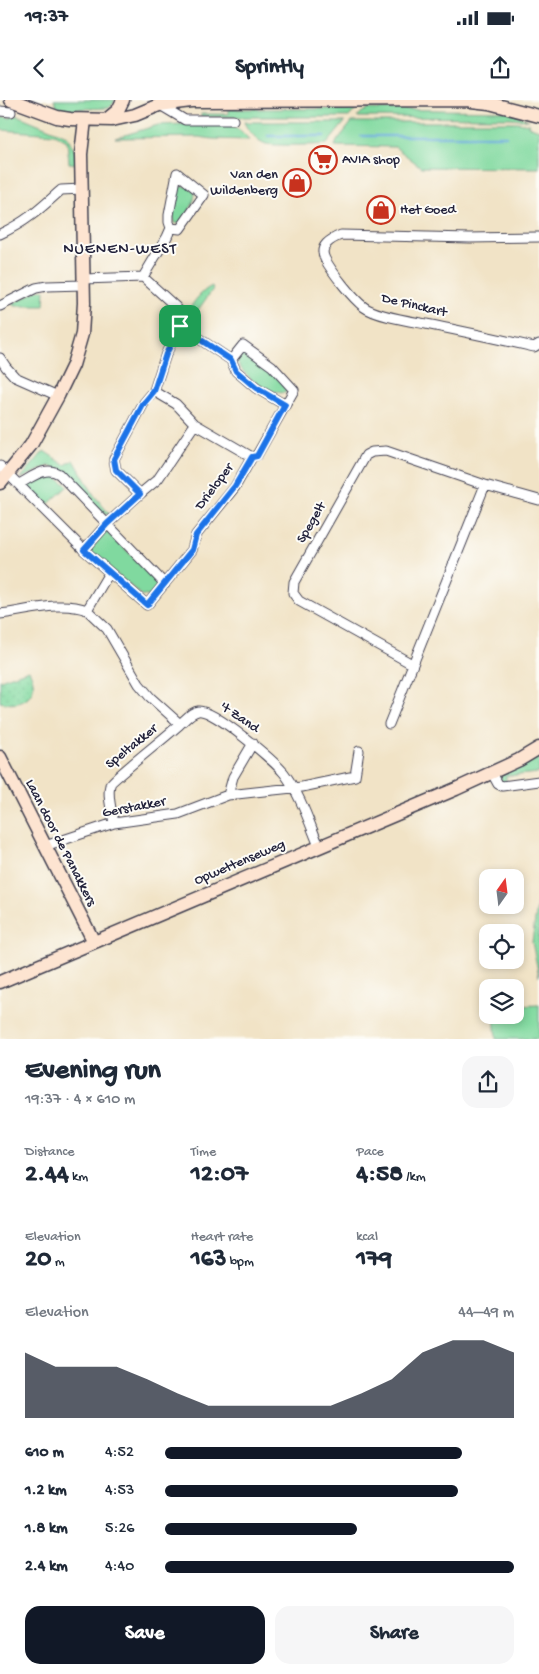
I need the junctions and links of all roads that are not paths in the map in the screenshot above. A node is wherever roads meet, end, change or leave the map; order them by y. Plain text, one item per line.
1 (47, 100) edge
2 (123, 100) edge
3 (187, 100) edge
4 (368, 100) edge
5 (477, 100) edge
6 (471, 101) edge
7 (159, 105) junction
8 (11, 106) edge
9 (0, 111) edge
10 (539, 116) edge
11 (57, 117) junction
12 (85, 120) junction
13 (106, 120) junction
14 (233, 120) dead end
15 (82, 189) junction
16 (171, 228) junction
17 (0, 234) edge
18 (539, 237) edge
19 (143, 277) junction
20 (83, 282) junction
21 (0, 306) edge
22 (183, 328) junction
23 (539, 344) edge
24 (0, 358) edge
25 (231, 360) junction
26 (3, 368) edge
27 (154, 391) junction
28 (58, 396) junction
29 (285, 405) junction
30 (195, 424) junction
31 (252, 457) junction
32 (4, 470) edge
33 (0, 483) edge
34 (19, 484) junction
35 (485, 486) junction
36 (140, 494) junction
37 (539, 500) edge
38 (107, 524) junction
39 (84, 550) junction
40 (109, 573) junction
41 (165, 584) junction
42 (87, 610) junction
43 (0, 614) edge
44 (412, 664) junction
45 (180, 724) junction
46 (388, 724) dead end
47 (253, 744) junction
48 (539, 748) edge
49 (358, 751) dead end
50 (0, 757) edge
51 (492, 773) junction
52 (539, 781) edge
53 (293, 788) junction
54 (228, 795) junction
55 (114, 824) junction
56 (45, 846) junction
57 (319, 846) junction
58 (94, 942) junction
59 (0, 982) edge

1 - 11 street
2 - 13 street
3 - 4 street
3 - 7 street
4 - 6 street
5 - 6 street
6 - 10 street
7 - 13 street
7 - 14 street
8 - 9 street
8 - 11 street
11 - 12 street
12 - 13 street
12 - 15 street
15 - 17 street
15 - 20 street
16 - 16 street
16 - 19 street
18 - 23 street, De Pinckart
19 - 20 street
19 - 22 street
20 - 21 street
20 - 28 street
22 - 25 street
22 - 27 street
24 - 26 street
25 - 29 street
25 - 29 street, Drieloper
26 - 28 street
27 - 30 street, Drieloper
27 - 36 street
28 - 32 street
29 - 31 street, Drieloper
30 - 31 street, Drieloper
30 - 36 street
31 - 41 street, Drieloper
32 - 33 street
32 - 34 street
34 - 38 street
34 - 39 street
35 - 37 street, Spegelt
35 - 44 street
35 - 44 street, Spegelt
36 - 38 street
38 - 39 street
38 - 41 street
39 - 40 street
40 - 41 street, Drieloper
40 - 42 street
42 - 43 street
42 - 45 street
44 - 46 street
45 - 47 street, 't Zand
45 - 55 street, Speltakker
47 - 53 street, 't Zand
47 - 54 street
48 - 51 street, Opwettenseweg
49 - 53 street, Gerstakker
50 - 56 street, Laan door de Panakkers
51 - 52 street
51 - 57 street, Opwettenseweg
53 - 54 street, Gerstakker
53 - 57 street, 't Zand
54 - 55 street, Gerstakker
55 - 56 street, Gerstakker
56 - 58 street, Laan door de Panakkers
57 - 58 street, Opwettenseweg
58 - 59 street, Opwettenseweg

